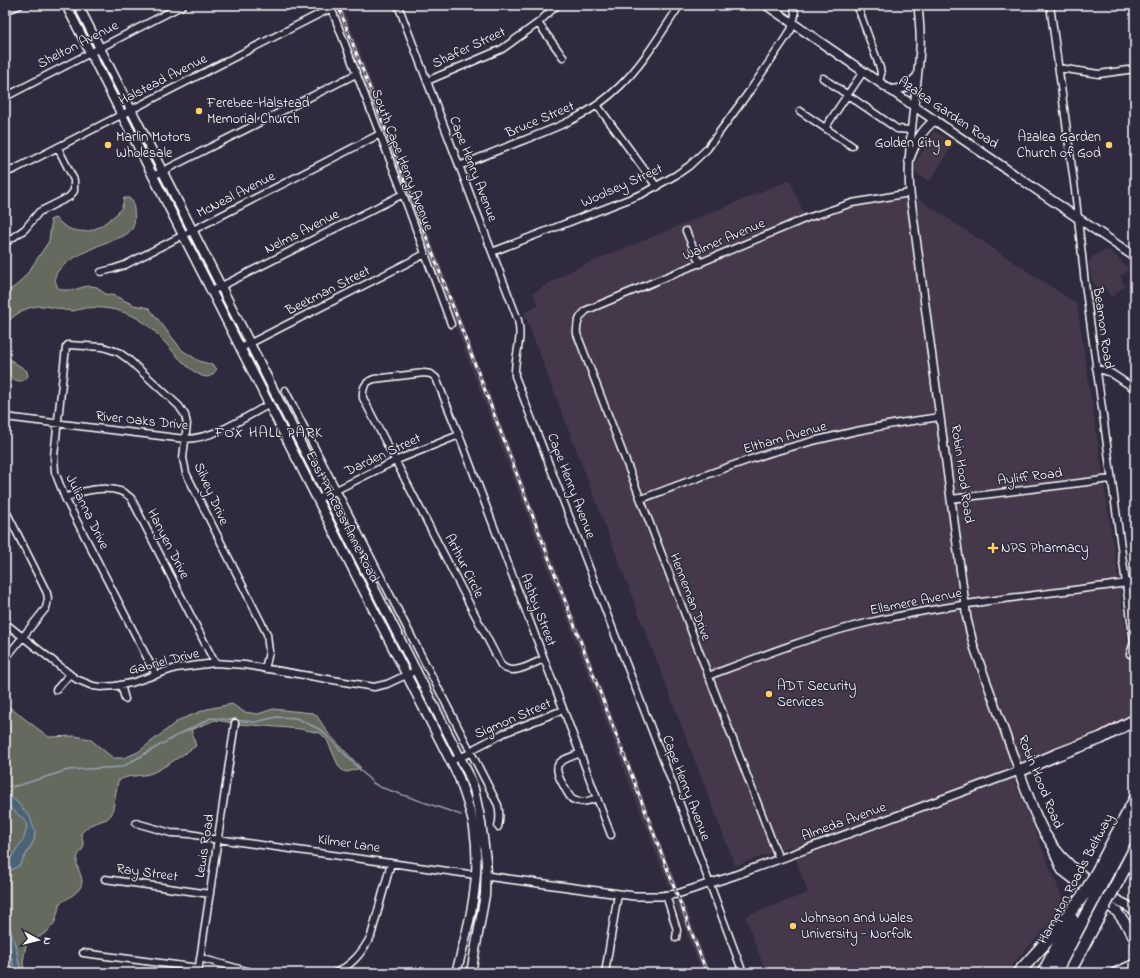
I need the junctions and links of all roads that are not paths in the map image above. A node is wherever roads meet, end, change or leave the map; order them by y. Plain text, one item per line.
1 (20, 5) edge
2 (66, 5) edge
3 (78, 5) edge
4 (184, 5) edge
5 (398, 5) edge
6 (557, 5) edge
7 (680, 5) edge
8 (766, 5) edge
9 (794, 5) edge
10 (857, 5) edge
11 (918, 5) edge
12 (1050, 5) edge
13 (331, 7) edge
14 (5, 11) edge
15 (538, 23) junction
16 (793, 24) junction
17 (100, 48) junction
18 (90, 52) junction
19 (563, 57) dead end
20 (1058, 68) junction
21 (1135, 69) edge
22 (863, 72) junction
23 (356, 74) junction
24 (823, 78) dead end
25 (916, 78) junction
26 (426, 81) junction
27 (879, 82) junction
28 (890, 90) junction
29 (847, 95) junction
30 (5, 97) edge
31 (597, 105) junction
32 (914, 106) junction
33 (131, 110) junction
34 (800, 111) dead end
35 (122, 115) junction
36 (935, 120) junction
37 (825, 128) junction
38 (911, 130) junction
39 (380, 134) junction
40 (852, 146) dead end
41 (58, 148) junction
42 (909, 160) junction
43 (459, 166) junction
44 (163, 172) junction
45 (5, 173) edge
46 (153, 176) junction
47 (657, 187) junction
48 (403, 194) junction
49 (910, 194) junction
50 (1078, 218) junction
51 (193, 230) junction
52 (686, 231) dead end
53 (184, 235) junction
54 (5, 243) edge
55 (492, 252) junction
56 (425, 254) junction
57 (1135, 257) edge
58 (700, 264) junction
59 (101, 272) dead end
60 (221, 286) junction
61 (212, 291) junction
62 (451, 324) dead end
63 (250, 343) junction
64 (580, 343) joint
65 (66, 347) joint
66 (241, 348) junction
67 (1096, 368) junction
68 (1135, 389) edge
69 (285, 390) dead end
70 (270, 404) junction
71 (5, 417) edge
72 (940, 417) junction
73 (57, 424) junction
74 (383, 435) joint
75 (459, 435) junction
76 (185, 439) junction
77 (396, 460) junction
78 (1111, 479) junction
79 (336, 490) junction
80 (327, 495) junction
81 (65, 498) junction
82 (318, 499) junction
83 (951, 499) junction
84 (641, 500) junction
85 (5, 509) edge
86 (1135, 582) edge
87 (1125, 583) junction
88 (966, 605) junction
89 (1132, 607) edge
90 (5, 623) edge
91 (22, 637) junction
92 (1130, 654) dead end
93 (5, 658) edge
94 (544, 659) junction
95 (215, 663) junction
96 (266, 669) junction
97 (417, 670) junction
98 (69, 674) junction
99 (156, 675) junction
100 (407, 675) junction
101 (708, 676) junction
102 (121, 685) junction
103 (56, 690) dead end
104 (125, 699) dead end
105 (564, 710) junction
106 (1135, 720) edge
107 (235, 723) dead end
108 (471, 752) junction
109 (580, 753) junction
110 (461, 757) junction
111 (451, 761) junction
112 (1019, 771) junction
113 (597, 798) junction
114 (1135, 799) edge
115 (1135, 822) edge
116 (136, 824) dead end
117 (498, 827) dead end
118 (611, 835) dead end
119 (218, 839) junction
120 (1050, 843) junction
121 (1135, 848) edge
122 (778, 859) junction
123 (391, 863) junction
124 (1103, 871) junction
125 (481, 876) junction
126 (105, 879) dead end
127 (710, 883) junction
128 (210, 894) junction
129 (618, 894) junction
130 (677, 894) joint
131 (666, 895) junction
132 (1089, 896) junction
133 (1118, 901) junction
134 (1135, 912) edge
135 (1135, 930) edge
136 (676, 938) dead end
137 (1135, 940) edge
138 (83, 953) dead end
139 (200, 958) junction
140 (1133, 963) edge
141 (198, 970) edge
142 (254, 973) edge
143 (335, 973) edge
144 (456, 973) edge
145 (471, 973) edge
146 (604, 973) edge
147 (743, 973) edge
148 (1018, 973) edge
149 (1043, 973) edge
150 (1055, 973) edge
151 (1069, 973) edge
152 (1116, 973) edge

1 - 14 street
2 - 18 main road, East Princess Anne Road
3 - 17 main road, East Princess Anne Road
4 - 17 street, Shelton Avenue
5 - 26 street, Cape Henry Avenue
6 - 15 street, Shafer Street
7 - 31 street, Bruce Street
8 - 16 main road, Azalea Garden Road
9 - 16 street, Woolsey Street
10 - 27 street
11 - 25 street, Robin Hood Road
12 - 20 street, Beamon Road
13 - 23 street, South Cape Henry Avenue
13 - 33 street, Halstead Avenue
15 - 19 street
15 - 26 street, Shafer Street
16 - 22 main road, Azalea Garden Road
16 - 47 street, Woolsey Street
17 - 18 street, Shelton Avenue
17 - 33 main road, East Princess Anne Road
18 - 30 street, Shelton Avenue
18 - 35 main road, East Princess Anne Road
20 - 21 street
20 - 50 street, Beamon Road
22 - 27 main road, Azalea Garden Road
22 - 29 street
23 - 39 street, South Cape Henry Avenue
23 - 44 street
24 - 29 street
25 - 28 main road
25 - 32 street, Robin Hood Road
26 - 43 street, Cape Henry Avenue
27 - 28 main road, Azalea Garden Road
28 - 32 main road, Azalea Garden Road
29 - 37 street
29 - 38 street
31 - 43 street, Bruce Street
31 - 47 street
32 - 36 main road, Azalea Garden Road
32 - 38 street, Robin Hood Road
33 - 35 street, Halstead Avenue
33 - 44 main road, East Princess Anne Road
34 - 37 street
35 - 41 street, Halstead Avenue
35 - 46 main road, East Princess Anne Road
36 - 42 main road
36 - 50 main road, Azalea Garden Road
37 - 40 street
38 - 42 street, Robin Hood Road
39 - 48 street, South Cape Henry Avenue
39 - 51 street, McNeal Avenue
41 - 45 street, Halstead Avenue
41 - 54 street
42 - 49 street, Robin Hood Road
43 - 55 street, Cape Henry Avenue
44 - 46 street
44 - 51 main road, East Princess Anne Road
46 - 53 main road, East Princess Anne Road
47 - 55 street, Woolsey Street
48 - 56 street, South Cape Henry Avenue
48 - 60 street, Nelms Avenue
49 - 58 street, Walmer Avenue
49 - 72 street, Robin Hood Road
50 - 57 main road, Azalea Garden Road
50 - 67 street, Beamon Road
51 - 53 street, McNeal Avenue
51 - 60 main road, East Princess Anne Road
52 - 58 street
53 - 59 street, McNeal Avenue
53 - 61 main road, East Princess Anne Road
55 - 127 street, Cape Henry Avenue
56 - 62 street, South Cape Henry Avenue
56 - 63 street, Beekman Street
58 - 64 street, Walmer Avenue
60 - 61 street, Nelms Avenue
60 - 63 main road, East Princess Anne Road
61 - 66 main road, East Princess Anne Road
63 - 66 street, Beekman Street
63 - 80 main road, East Princess Anne Road
64 - 84 street, Henneman Drive
65 - 73 street, Julianna Drive
65 - 76 street, Silvey Drive
66 - 70 main road, East Princess Anne Road
67 - 68 street
67 - 78 street, Beamon Road
69 - 79 street
70 - 76 street, River Oaks Drive
70 - 82 main road, East Princess Anne Road
71 - 73 street, River Oaks Drive
72 - 83 street, Robin Hood Road
72 - 84 street, Eltham Avenue
73 - 76 street, River Oaks Drive
73 - 81 street, Julianna Drive
74 - 75 street, Ashby Street
74 - 77 street, Arthur Circle
75 - 77 street, Darden Street
75 - 94 street, Ashby Street
76 - 96 street, Silvey Drive
77 - 79 street, Darden Street
77 - 94 street, Arthur Circle
78 - 83 street, Ayliff Road
78 - 87 street, Beamon Road
79 - 80 street, Darden Street
79 - 108 street
80 - 82 street, Darden Street
80 - 97 main road, East Princess Anne Road
81 - 95 street, Hanyen Drive
81 - 99 street, Julianna Drive
82 - 100 main road, East Princess Anne Road
83 - 88 street, Robin Hood Road
84 - 101 street, Henneman Drive
85 - 91 street
86 - 87 street, Ellsmere Avenue
87 - 88 street, Ellsmere Avenue
87 - 89 street, Beamon Road
88 - 101 street, Ellsmere Avenue
88 - 112 street, Robin Hood Road
89 - 92 street, Beamon Road
90 - 91 street, Gabriel Drive
91 - 93 street
91 - 98 street, Gabriel Drive
94 - 105 street, Ashby Street
95 - 96 street, Gabriel Drive
95 - 99 street, Gabriel Drive
96 - 100 street, Gabriel Drive
97 - 100 street, Gabriel Drive
97 - 110 main road, East Princess Anne Road
98 - 102 street, Gabriel Drive
98 - 103 street
99 - 102 street, Gabriel Drive
100 - 111 main road, East Princess Anne Road
101 - 122 street, Henneman Drive
102 - 104 street
105 - 108 street, Sigmon Street
105 - 109 street, Ashby Street
106 - 112 highway
107 - 119 street, Lewis Road
108 - 110 street, Sigmon Street
108 - 117 street
109 - 113 street, Ashby Street
109 - 113 street
110 - 111 street, Sigmon Street
110 - 125 main road, East Princess Anne Road
111 - 125 main road, East Princess Anne Road
112 - 120 main road, Robin Hood Road
112 - 122 street, Almeda Avenue
113 - 118 street, Ashby Street
114 - 124 highway, Hampton Roads Beltway
115 - 124 highway
116 - 119 street, Kilmer Lane
119 - 123 street, Kilmer Lane
119 - 128 street, Lewis Road
120 - 133 main road, Robin Hood Road
120 - 137 main road
121 - 151 highway, bridge
122 - 127 street, Almeda Avenue
123 - 125 street, Kilmer Lane
123 - 143 street
124 - 132 highway, bridge
125 - 129 street, Kilmer Lane
125 - 144 main road, East Princess Anne Road
125 - 145 main road
126 - 128 street, Ray Street
127 - 130 street, Almeda Avenue
127 - 147 street, Cape Henry Avenue
128 - 139 street, Lewis Road
129 - 131 street, Kilmer Lane
129 - 146 street
130 - 131 street, Kilmer Lane
131 - 136 street
132 - 148 highway
132 - 149 highway, Hampton Roads Beltway
132 - 150 highway
133 - 134 main road, Robin Hood Road
133 - 135 main road, Robin Hood Road
138 - 141 street
139 - 141 street, Lewis Road
139 - 142 street
140 - 152 main road

